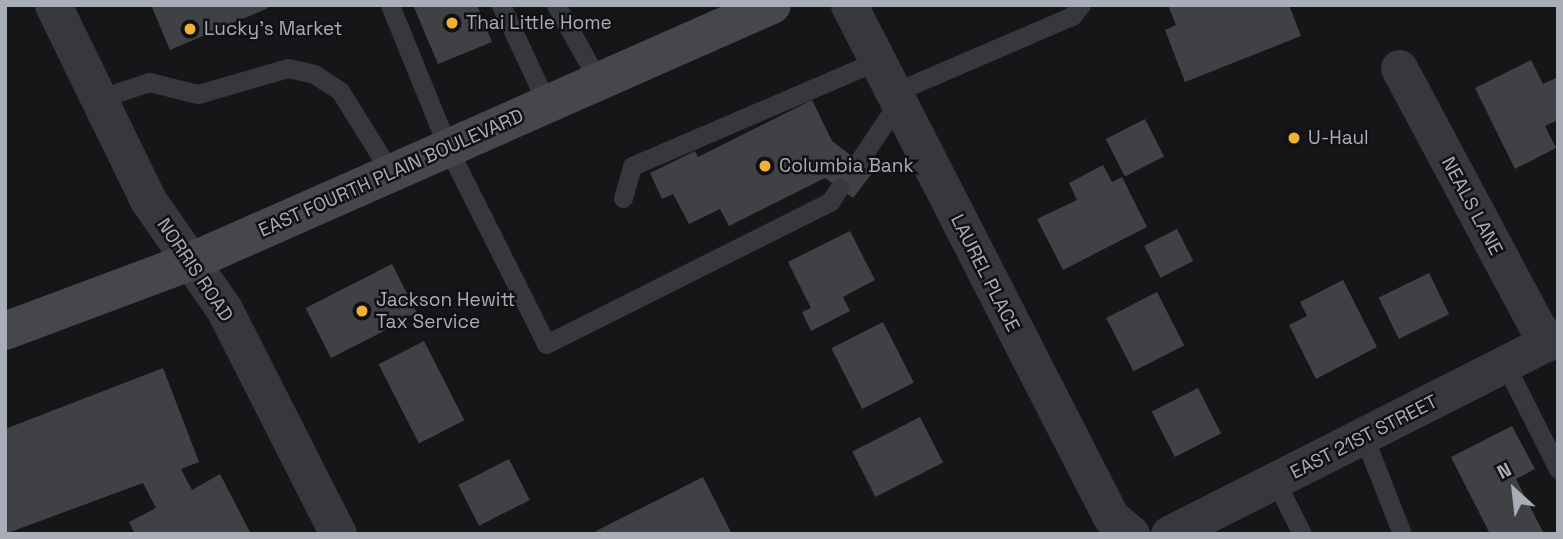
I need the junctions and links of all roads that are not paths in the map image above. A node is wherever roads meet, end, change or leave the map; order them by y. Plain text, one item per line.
1 (53, 5) edge
2 (390, 5) edge
3 (501, 5) edge
4 (556, 5) edge
5 (772, 5) edge
6 (849, 5) edge
7 (1081, 5) edge
8 (721, 15) edge
9 (877, 61) junction
10 (1399, 68) dead end
11 (599, 82) junction
12 (896, 98) junction
13 (98, 99) junction
14 (547, 104) junction
15 (448, 148) junction
16 (859, 161) dead end
17 (391, 173) junction
18 (839, 188) dead end
19 (623, 198) dead end
20 (190, 262) junction
21 (5, 331) edge
22 (1552, 340) edge
23 (1505, 364) junction
24 (1364, 437) junction
25 (1558, 469) edge
26 (1276, 482) junction
27 (338, 534) edge
28 (1131, 534) edge
29 (1169, 534) edge
30 (1302, 534) edge
31 (1402, 534) edge

1 - 13 street, NORRIS ROAD
2 - 15 lane
3 - 14 lane
4 - 11 lane
5 - 8 main road, EAST FOURTH PLAIN BOULEVARD
6 - 9 street, LAUREL PLACE
7 - 12 lane
8 - 11 main road, EAST FOURTH PLAIN BOULEVARD
9 - 12 street, LAUREL PLACE
9 - 19 lane
10 - 22 street, NEALS LANE
11 - 14 main road, EAST FOURTH PLAIN BOULEVARD
12 - 16 lane
12 - 28 street, LAUREL PLACE
13 - 17 lane
13 - 20 street, NORRIS ROAD
14 - 15 main road, EAST FOURTH PLAIN BOULEVARD
15 - 17 main road, EAST FOURTH PLAIN BOULEVARD
15 - 18 lane
17 - 20 main road, EAST FOURTH PLAIN BOULEVARD
20 - 21 main road, EAST FOURTH PLAIN BOULEVARD
20 - 27 street, NORRIS ROAD
22 - 23 street, EAST 21ST STREET
23 - 24 street, EAST 21ST STREET
23 - 25 lane
24 - 26 street, EAST 21ST STREET
24 - 31 lane
26 - 29 street, EAST 21ST STREET
26 - 30 lane

